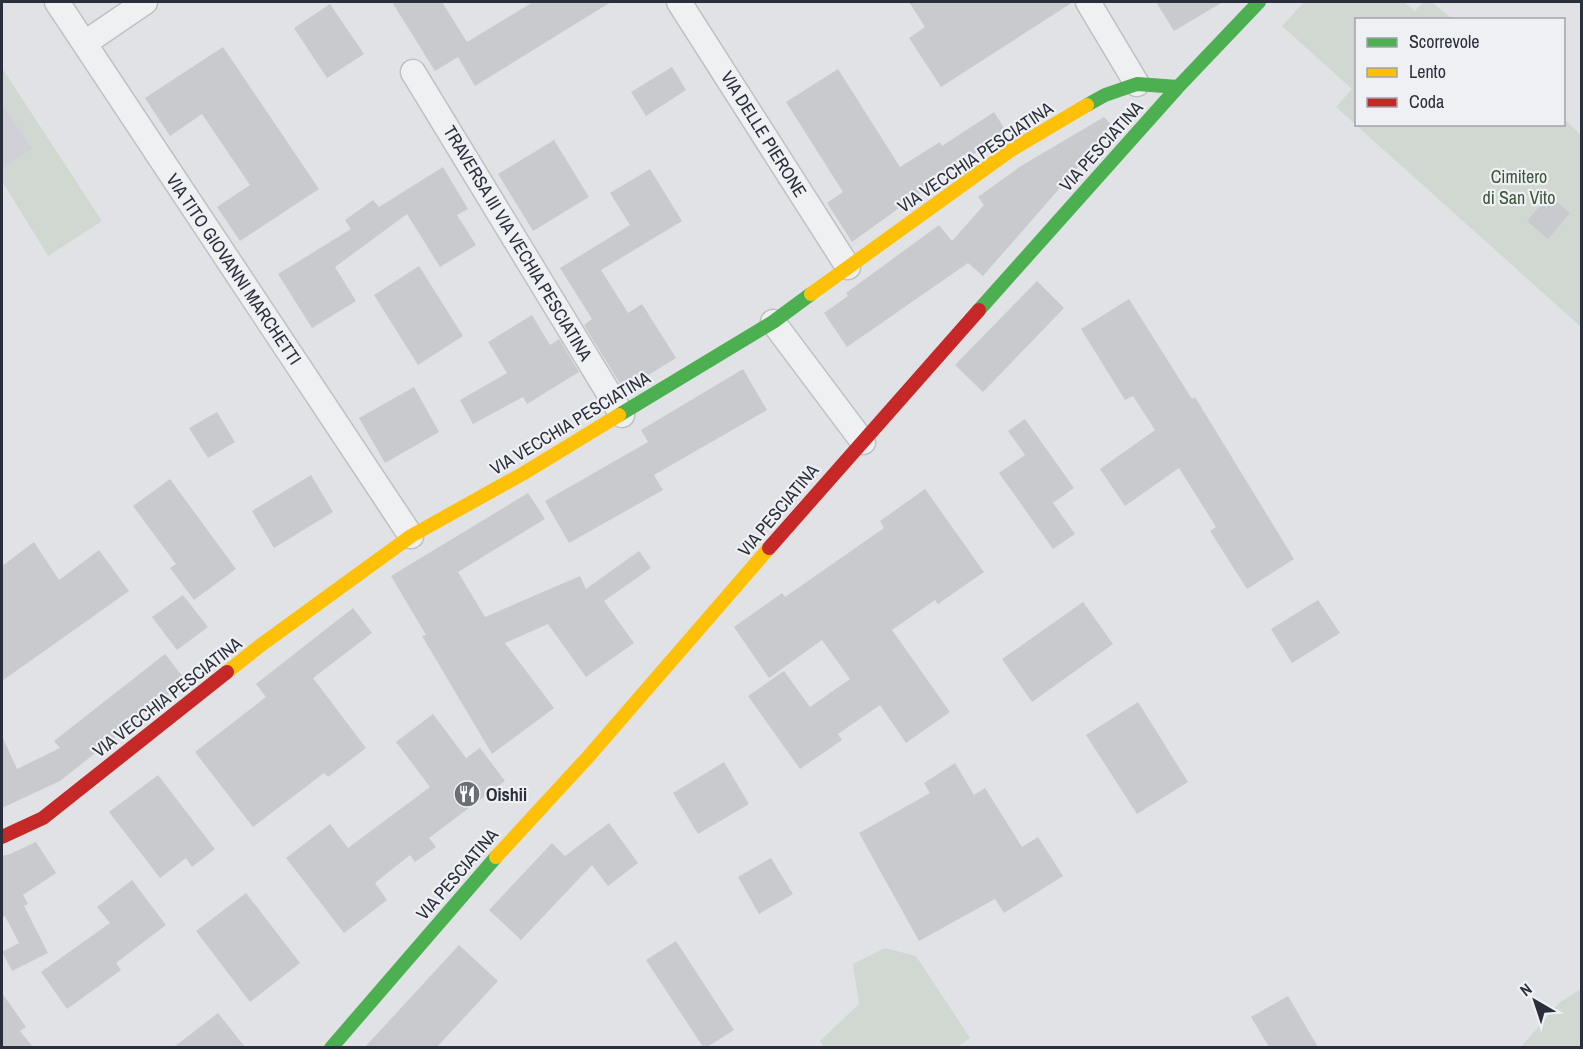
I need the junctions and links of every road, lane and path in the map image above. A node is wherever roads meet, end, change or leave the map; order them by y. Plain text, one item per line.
1 (57, 2) edge
2 (145, 2) edge
3 (679, 2) edge
4 (1088, 2) edge
5 (1259, 2) edge
6 (85, 43) junction
7 (412, 72) dead end
8 (1137, 84) junction
9 (1178, 87) junction
10 (848, 267) junction
11 (773, 322) junction
12 (622, 415) junction
13 (863, 442) junction
14 (411, 536) junction
15 (2, 837) edge
16 (331, 1047) edge

1 - 6 street, VIA TITO GIOVANNI MARCHETTI
2 - 6 street
3 - 10 street, VIA DELLE PIERONE
4 - 8 street
5 - 9 street, VIA PESCIATINA
6 - 14 street, VIA TITO GIOVANNI MARCHETTI
7 - 12 street, TRAVERSA III VIA VECHIA PESCIATINA
8 - 9 street, VIA VECCHIA PESCIATINA
8 - 10 street, VIA VECCHIA PESCIATINA
9 - 13 street, VIA PESCIATINA
10 - 11 street, VIA VECCHIA PESCIATINA
11 - 12 street, VIA VECCHIA PESCIATINA
11 - 13 street
12 - 14 street, VIA VECCHIA PESCIATINA
13 - 16 street, VIA PESCIATINA
14 - 15 street, VIA VECCHIA PESCIATINA

